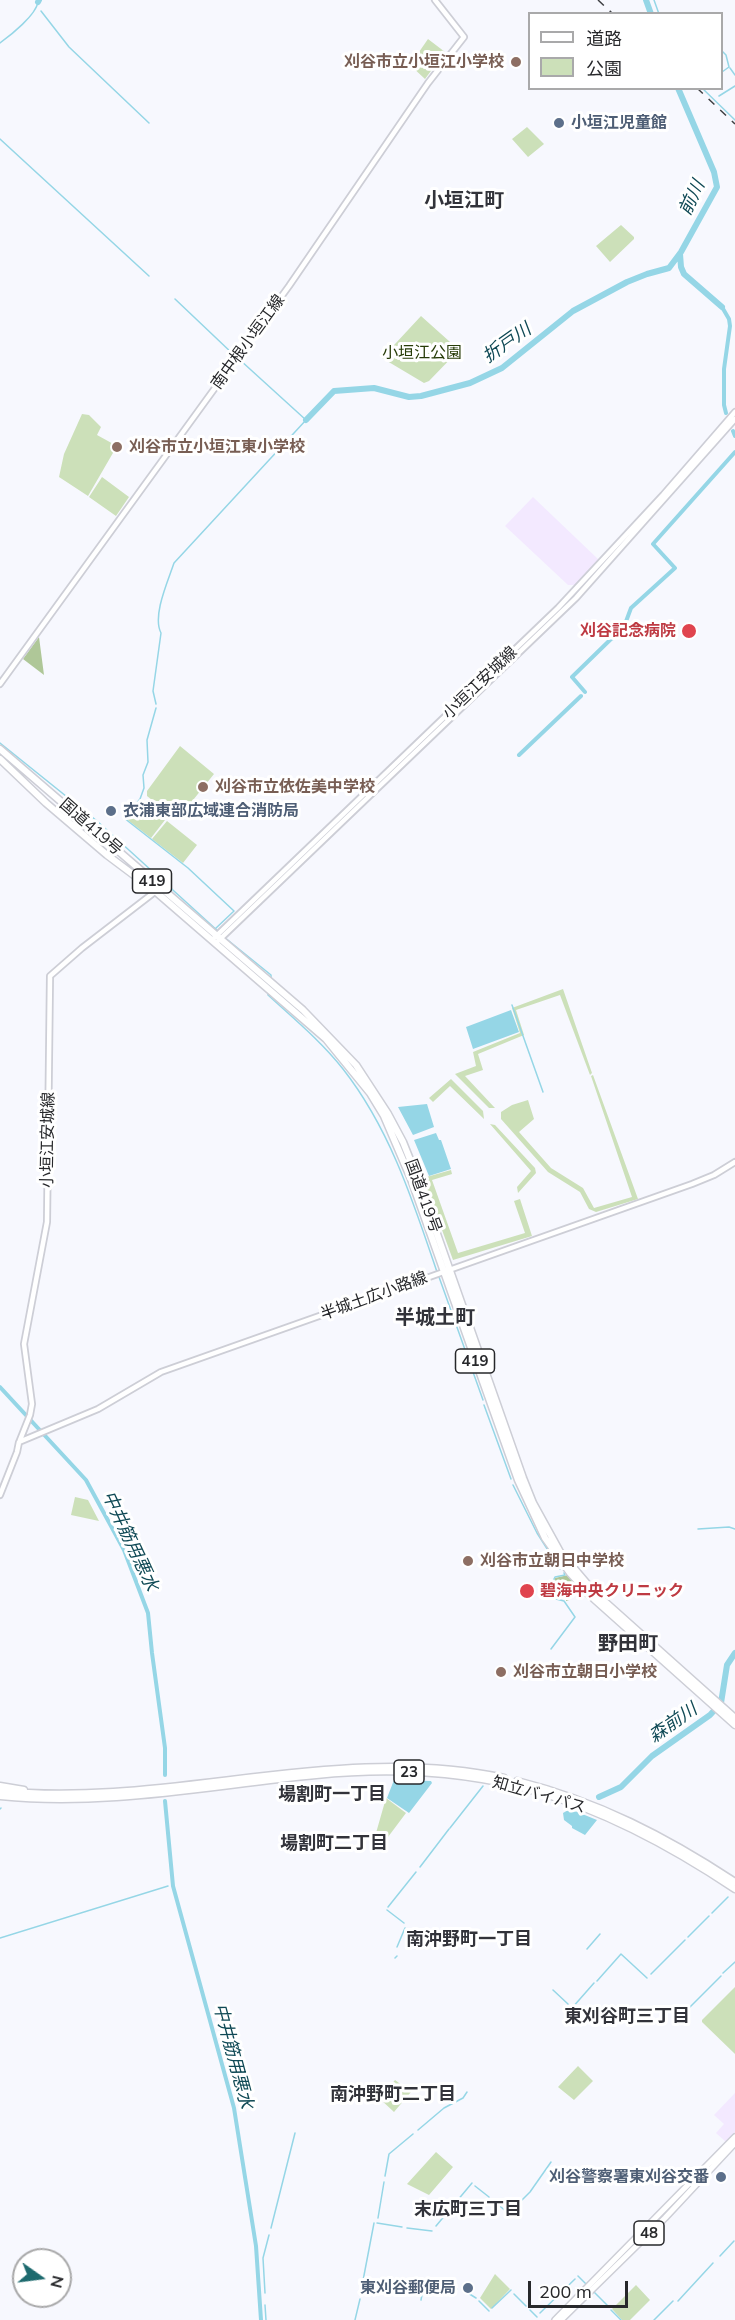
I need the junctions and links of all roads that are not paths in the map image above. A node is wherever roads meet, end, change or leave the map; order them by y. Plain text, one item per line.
1 (435, 0) edge
2 (735, 412) edge
3 (735, 419) edge
4 (0, 684) edge
5 (0, 749) edge
6 (0, 759) edge
7 (158, 890) junction
8 (216, 939) junction
9 (735, 1162) edge
10 (443, 1272) junction
11 (20, 1441) junction
12 (0, 1495) edge
13 (716, 1707) junction
14 (735, 1718) edge
15 (735, 1725) edge
16 (0, 1786) edge
17 (0, 1791) edge
18 (93, 1795) junction
19 (0, 1799) edge
20 (59, 1800) junction
21 (735, 1882) edge
22 (735, 1889) edge
23 (735, 2137) edge
24 (735, 2143) edge
25 (555, 2320) edge
26 (561, 2320) edge

1 - 4 main road, 南中根小垣江線
2 - 8 main road, 小垣江安城線
3 - 8 main road, 小垣江安城線
5 - 7 highway, 国道419号 / 419
6 - 7 highway, 国道419号 / 419
7 - 8 highway, 国道419号 / 419
7 - 11 main road, 小垣江安城線
8 - 10 highway, 国道419号 / 419
9 - 10 main road, 半城土広小路線
10 - 11 main road, 半城土広小路線
10 - 13 highway, 国道419号 / 419
11 - 12 main road, 小垣江安城線
13 - 14 highway, 国道419号 / 419
13 - 15 highway, 国道419号 / 419
16 - 18 highway, 23
17 - 18 highway, 知立バイパス / 23
18 - 21 highway, 知立バイパス / 23
19 - 20 highway, 知立バイパス / 23
19 - 20 highway, 23
20 - 22 highway, 知立バイパス / 23
23 - 25 main road, 48
24 - 26 main road, 48

